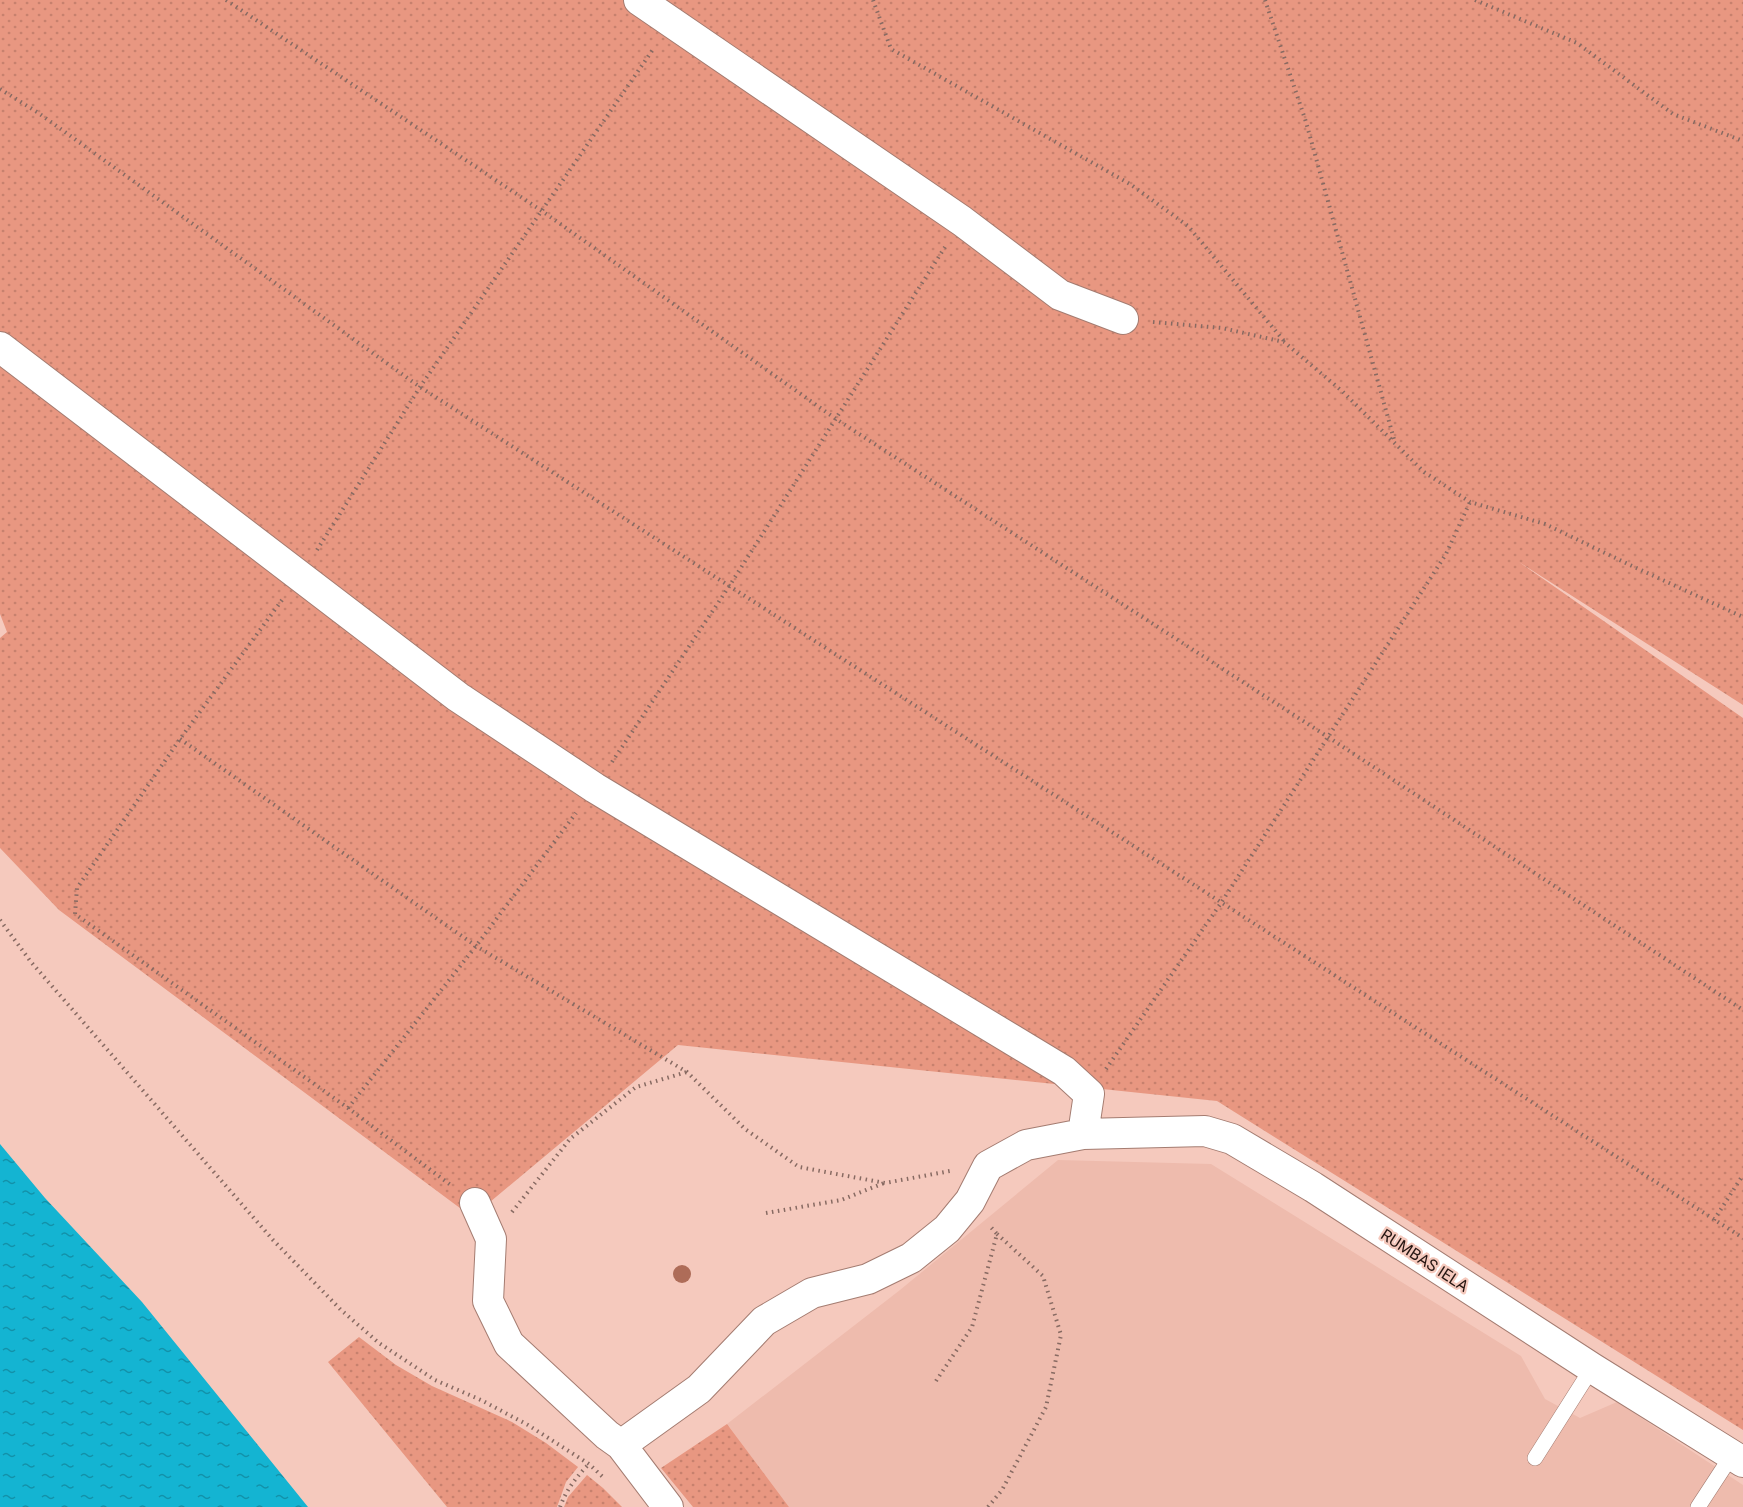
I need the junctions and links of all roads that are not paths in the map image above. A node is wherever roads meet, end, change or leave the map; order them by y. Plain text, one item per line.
1 (639, 0) edge
2 (1123, 319) road end
3 (0, 347) edge
4 (1083, 1134) junction
5 (475, 1203) road end
6 (1592, 1368) junction
7 (621, 1445) junction
8 (1535, 1458) dead end
9 (1737, 1459) edge
10 (668, 1507) edge
11 (1698, 1507) edge

1 - 2 street
3 - 4 street
4 - 6 street, RUMBAS IELA
4 - 7 street, RUMBAS IELA
5 - 7 street
6 - 8 lane
6 - 9 street, RUMBAS IELA
7 - 10 street
9 - 11 lane

